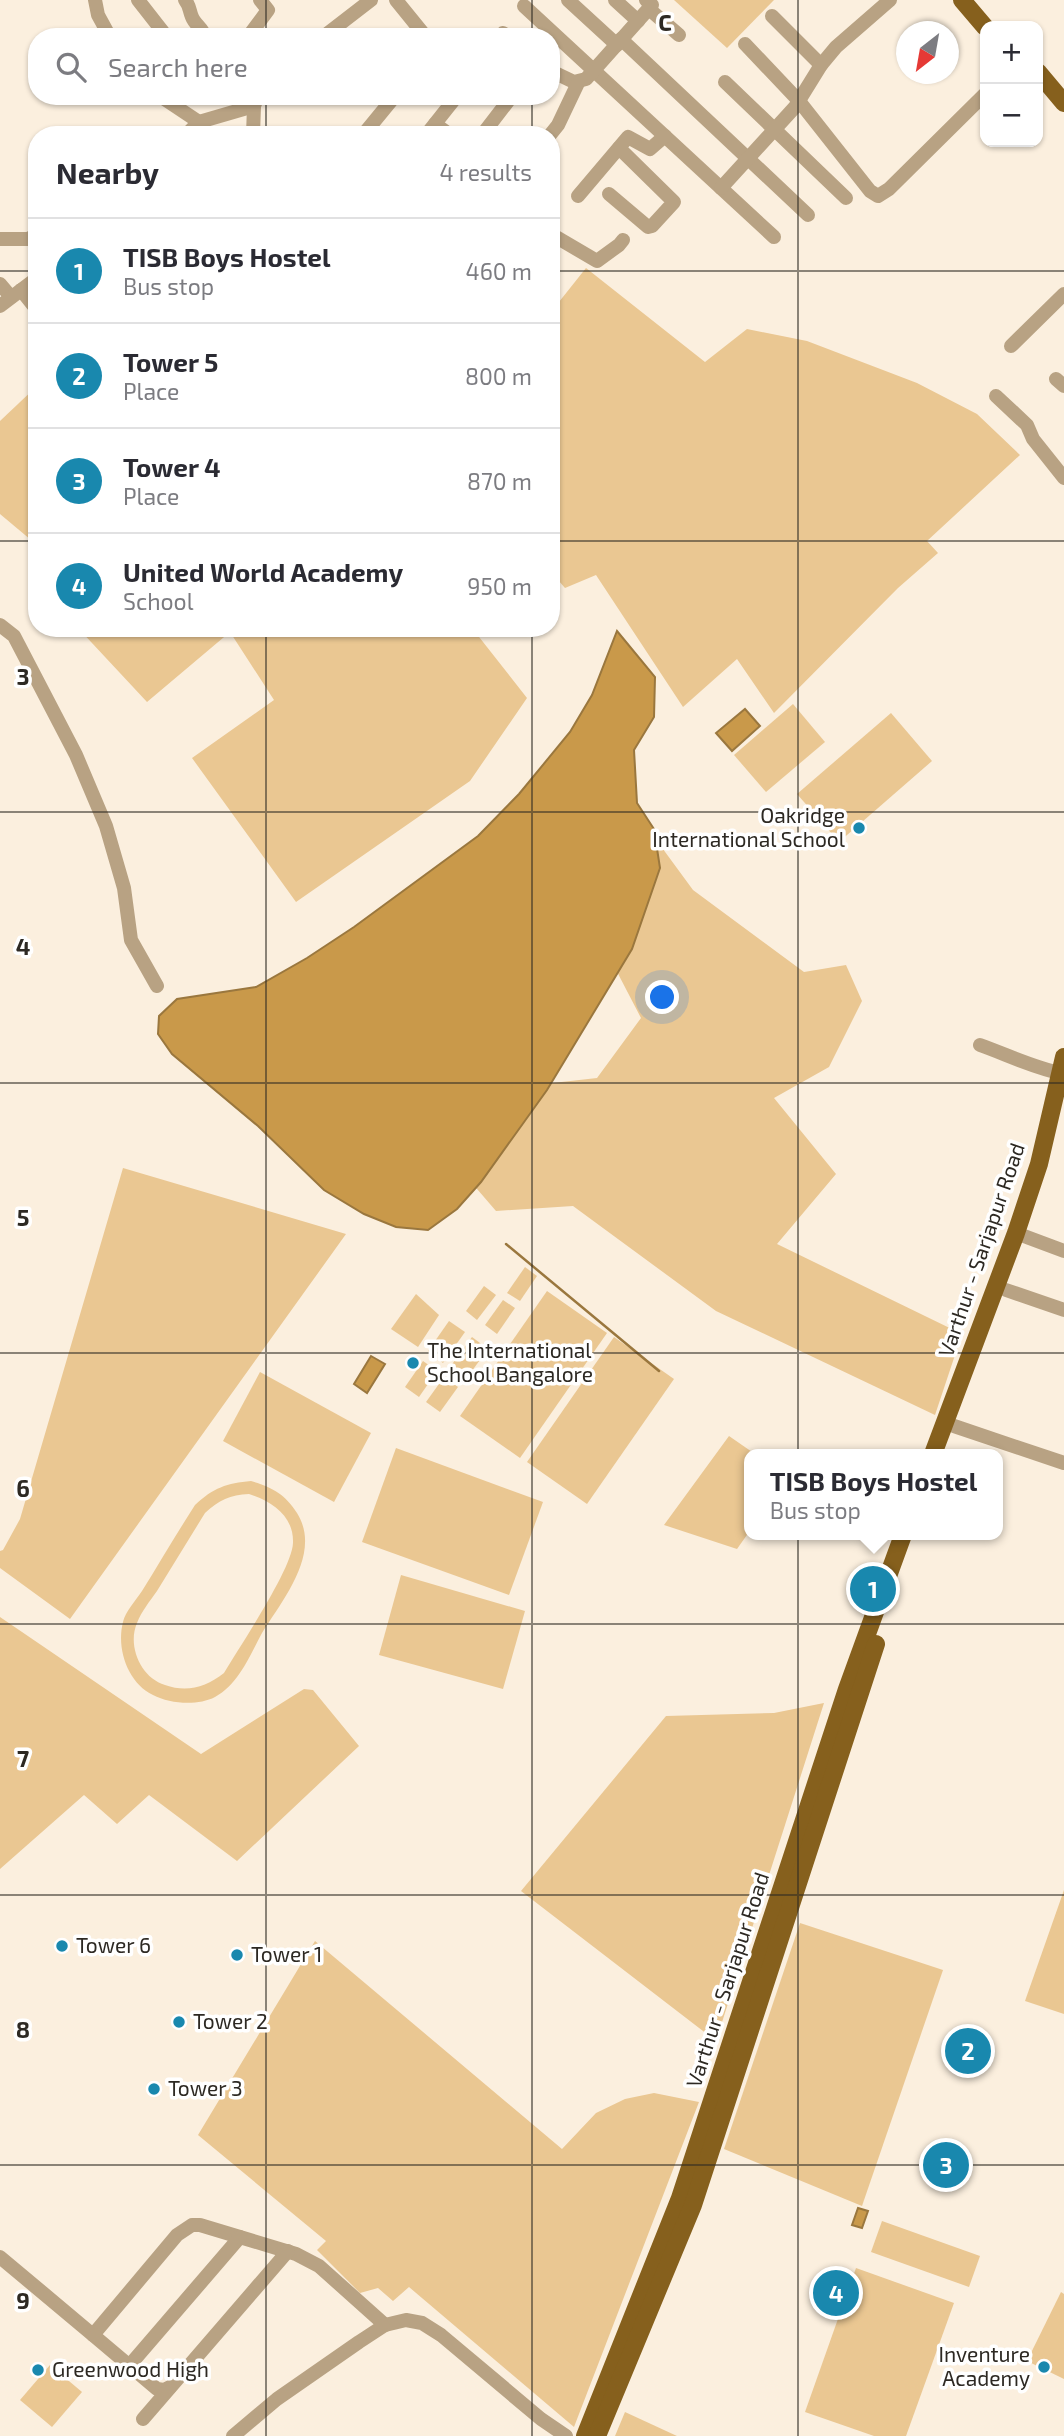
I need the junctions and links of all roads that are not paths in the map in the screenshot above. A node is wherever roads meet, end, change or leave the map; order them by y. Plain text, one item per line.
1 (94, 0) edge
2 (138, 0) edge
3 (185, 0) edge
4 (260, 0) edge
5 (369, 0) edge
6 (396, 0) edge
7 (568, 0) edge
8 (615, 0) edge
9 (890, 0) edge
10 (962, 0) edge
11 (976, 0) edge
12 (648, 4) edge
13 (524, 6) dead end
14 (772, 16) dead end
15 (638, 21) junction
16 (980, 21) edge
17 (995, 21) edge
18 (105, 28) edge
19 (160, 28) edge
20 (201, 28) edge
21 (255, 28) edge
22 (334, 28) edge
23 (419, 28) edge
24 (542, 28) edge
25 (679, 35) dead end
26 (619, 42) junction
27 (745, 44) dead end
28 (560, 46) edge
29 (821, 65) junction
30 (594, 70) junction
31 (560, 76) edge
32 (1043, 78) edge
33 (725, 82) dead end
34 (578, 83) junction
35 (1043, 94) edge
36 (980, 98) edge
37 (799, 101) junction
38 (1064, 103) edge
39 (174, 105) edge
40 (245, 105) edge
41 (256, 105) edge
42 (383, 105) edge
43 (450, 105) edge
44 (505, 105) edge
45 (1064, 119) edge
46 (199, 122) junction
47 (195, 126) edge
48 (254, 126) edge
49 (369, 126) edge
50 (433, 126) edge
51 (489, 126) edge
52 (557, 126) edge
53 (775, 128) junction
54 (665, 136) junction
55 (619, 148) junction
56 (749, 157) junction
57 (721, 188) junction
58 (609, 194) dead end
59 (578, 196) dead end
60 (846, 198) dead end
61 (808, 215) dead end
62 (774, 237) dead end
63 (0, 239) edge
64 (28, 239) edge
65 (560, 239) edge
66 (623, 240) dead end
67 (0, 284) edge
68 (28, 285) edge
69 (1064, 294) edge
70 (10, 298) edge
71 (28, 306) edge
72 (1011, 346) dead end
73 (996, 396) dead end
74 (1064, 478) edge
75 (0, 625) edge
76 (157, 986) dead end
77 (980, 1045) dead end
78 (1063, 1068) edge
79 (1064, 1108) edge
80 (1020, 1235) junction
81 (1064, 1251) edge
82 (1006, 1290) junction
83 (1064, 1310) edge
84 (954, 1426) junction
85 (935, 1449) edge
86 (946, 1449) edge
87 (1064, 1463) edge
88 (901, 1540) edge
89 (912, 1540) edge
90 (240, 2237) junction
91 (288, 2251) junction
92 (0, 2257) edge
93 (385, 2325) junction
94 (93, 2335) junction
95 (129, 2366) junction
96 (170, 2387) junction
97 (143, 2419) dead end
98 (233, 2436) edge
99 (566, 2436) edge
100 (585, 2436) edge
101 (597, 2436) edge

1 - 18 street
2 - 19 street
3 - 20 street
4 - 21 street
5 - 22 street
6 - 23 street
7 - 26 street
8 - 15 street
9 - 29 street
10 - 16 main road
11 - 17 main road
12 - 15 street
12 - 25 street
13 - 24 street
14 - 29 street
15 - 26 street
26 - 30 street
26 - 56 street
27 - 37 street
28 - 30 street
29 - 37 street
30 - 34 street
30 - 54 street
31 - 34 street
32 - 38 main road
33 - 53 street
34 - 52 street
35 - 45 main road
36 - 37 street
37 - 53 street
39 - 46 street
40 - 46 street
41 - 48 street
42 - 49 street
43 - 50 street
44 - 51 street
46 - 47 street
53 - 56 street
53 - 60 street
54 - 55 street
54 - 57 street
55 - 58 street
55 - 59 street
56 - 57 street
56 - 61 street
57 - 62 street
63 - 64 street
65 - 66 street
67 - 70 street
68 - 70 street
69 - 72 street
70 - 71 street
73 - 74 street
75 - 76 street
77 - 78 street
78 - 80 main road, Varthur - Sarjapur Road
79 - 80 main road, Varthur - Sarjapur Road
80 - 81 street
80 - 82 main road, Varthur - Sarjapur Road
80 - 85 main road, Varthur - Sarjapur Road
82 - 83 street
82 - 84 main road, Varthur - Sarjapur Road
84 - 86 main road, Varthur - Sarjapur Road
84 - 87 street
88 - 100 main road, Varthur - Sarjapur Road
89 - 101 main road, Varthur - Sarjapur Road
90 - 91 street
90 - 94 street
90 - 95 street
91 - 93 street
91 - 96 street
92 - 94 street
93 - 98 street
93 - 99 street
94 - 95 street
95 - 96 street
96 - 97 street

